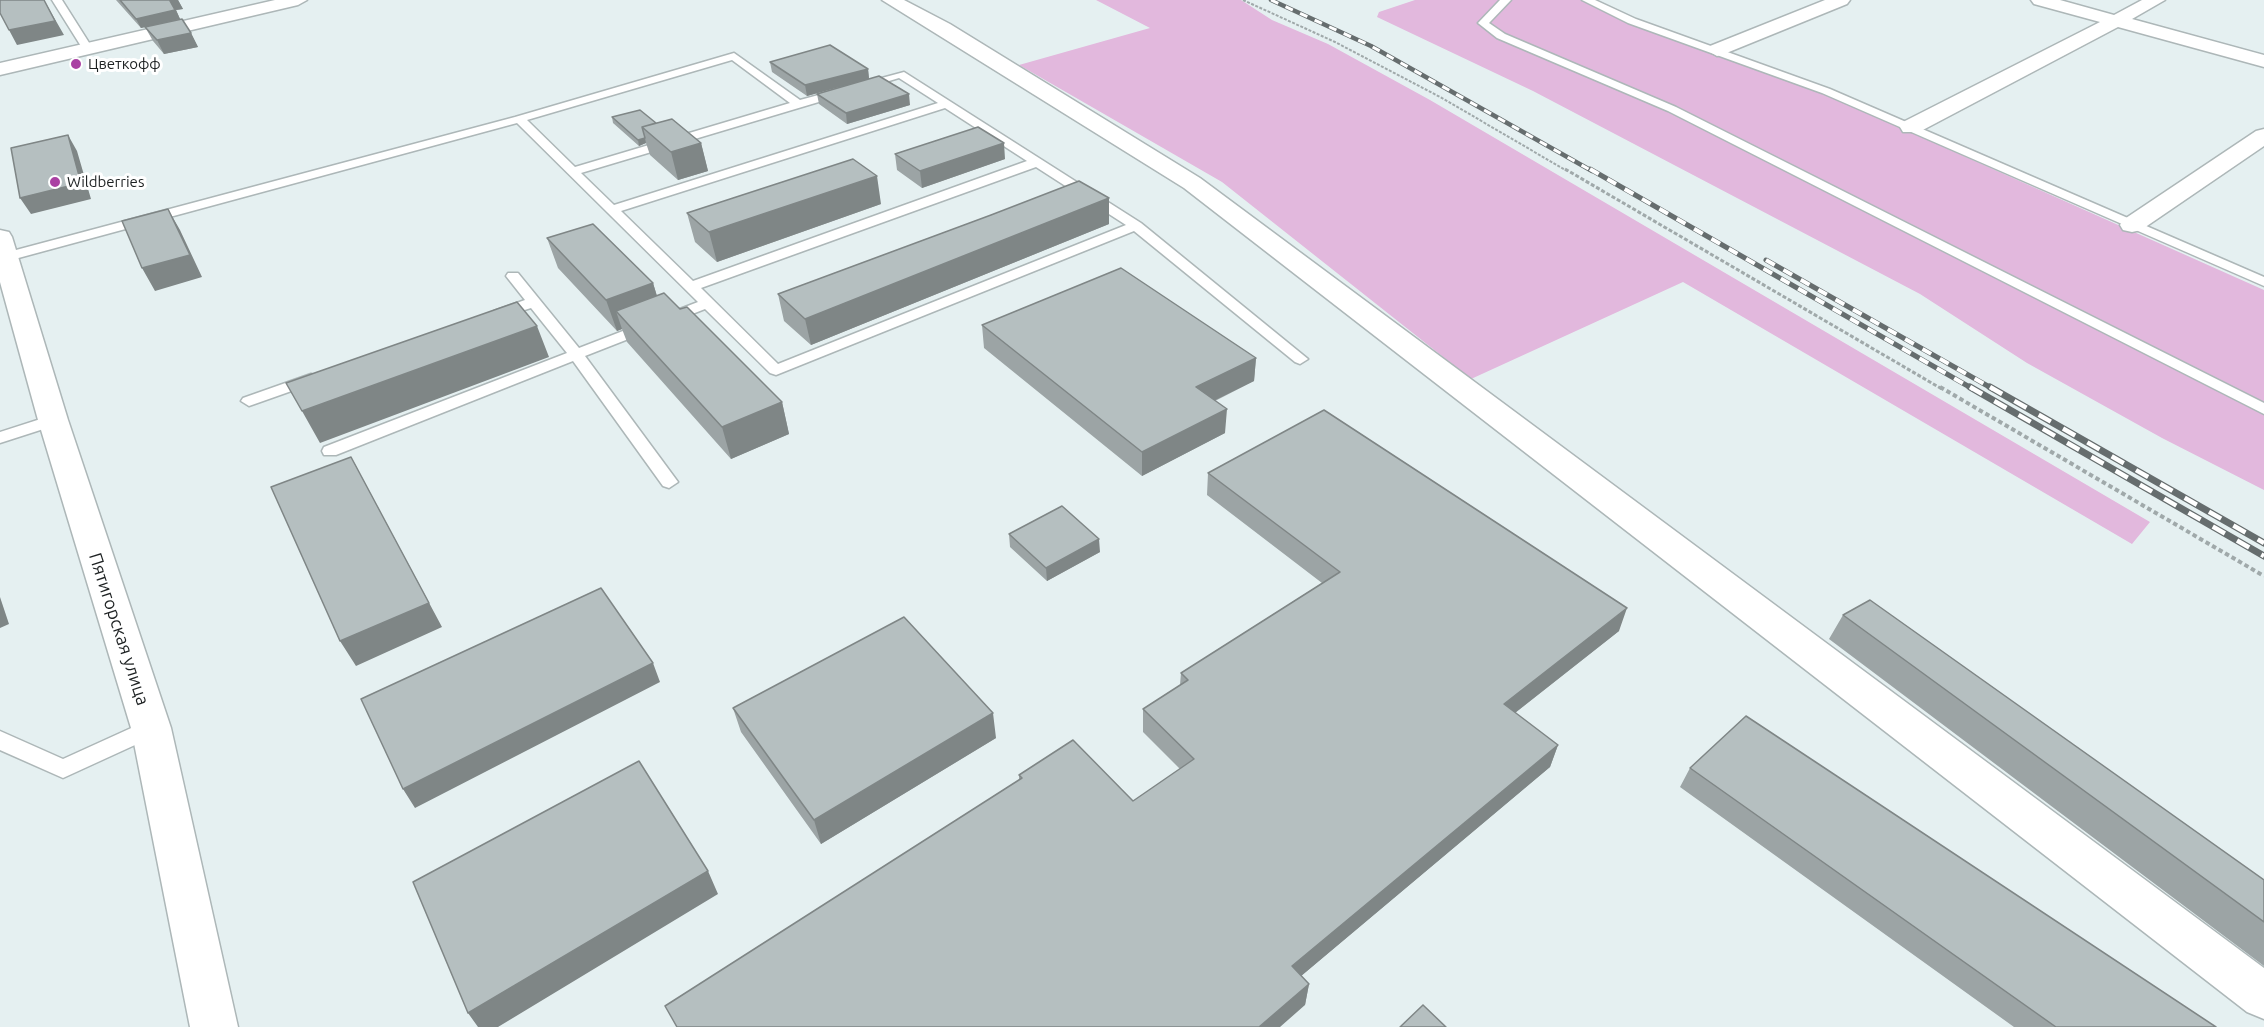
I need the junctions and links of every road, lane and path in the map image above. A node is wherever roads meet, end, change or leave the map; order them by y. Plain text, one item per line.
1 (57, 0) edge
2 (297, 0) edge
3 (891, 0) edge
4 (1243, 0) edge
5 (1506, 0) edge
6 (1587, 0) edge
7 (1841, 0) edge
8 (2040, 0) edge
9 (2156, 0) edge
10 (2115, 21) junction
11 (88, 49) junction
12 (1717, 50) junction
13 (2264, 61) edge
14 (0, 69) edge
15 (798, 104) junction
16 (947, 104) junction
17 (519, 119) junction
18 (1911, 127) junction
19 (2264, 136) edge
20 (1037, 162) junction
21 (573, 171) junction
22 (612, 210) junction
23 (2132, 225) junction
24 (1136, 226) junction
25 (3, 247) edge
26 (513, 276) dead end
27 (2264, 282) edge
28 (691, 287) junction
29 (534, 302) junction
30 (707, 303) junction
31 (479, 321) edge
32 (576, 354) junction
33 (1300, 359) dead end
34 (326, 374) edge
35 (249, 401) dead end
36 (2264, 409) edge
37 (53, 420) junction
38 (0, 438) edge
39 (330, 451) dead end
40 (669, 482) dead end
41 (2264, 576) edge
42 (151, 728) junction
43 (0, 740) edge
44 (2264, 996) edge
45 (214, 1027) edge

1 - 11 lane
2 - 11 street
3 - 44 street
4 - 41 path
5 - 36 lane
6 - 12 lane
7 - 12 street
8 - 10 street
9 - 10 street
10 - 13 street
10 - 18 street
11 - 14 street
12 - 18 lane
15 - 16 lane
15 - 17 lane
15 - 21 lane
16 - 20 lane
16 - 22 lane
17 - 21 lane
17 - 25 lane
18 - 23 lane
19 - 23 street
20 - 24 lane
20 - 28 lane
21 - 22 lane
22 - 28 lane
23 - 27 lane
24 - 30 lane
24 - 33 lane
25 - 37 street, Пятигорская улица
26 - 29 lane
28 - 30 lane
29 - 31 lane
29 - 32 lane
30 - 32 lane
32 - 39 lane
32 - 40 lane
34 - 35 lane
37 - 38 lane
37 - 42 street, Пятигорская улица
42 - 43 lane
42 - 45 street, Пятигорская улица

